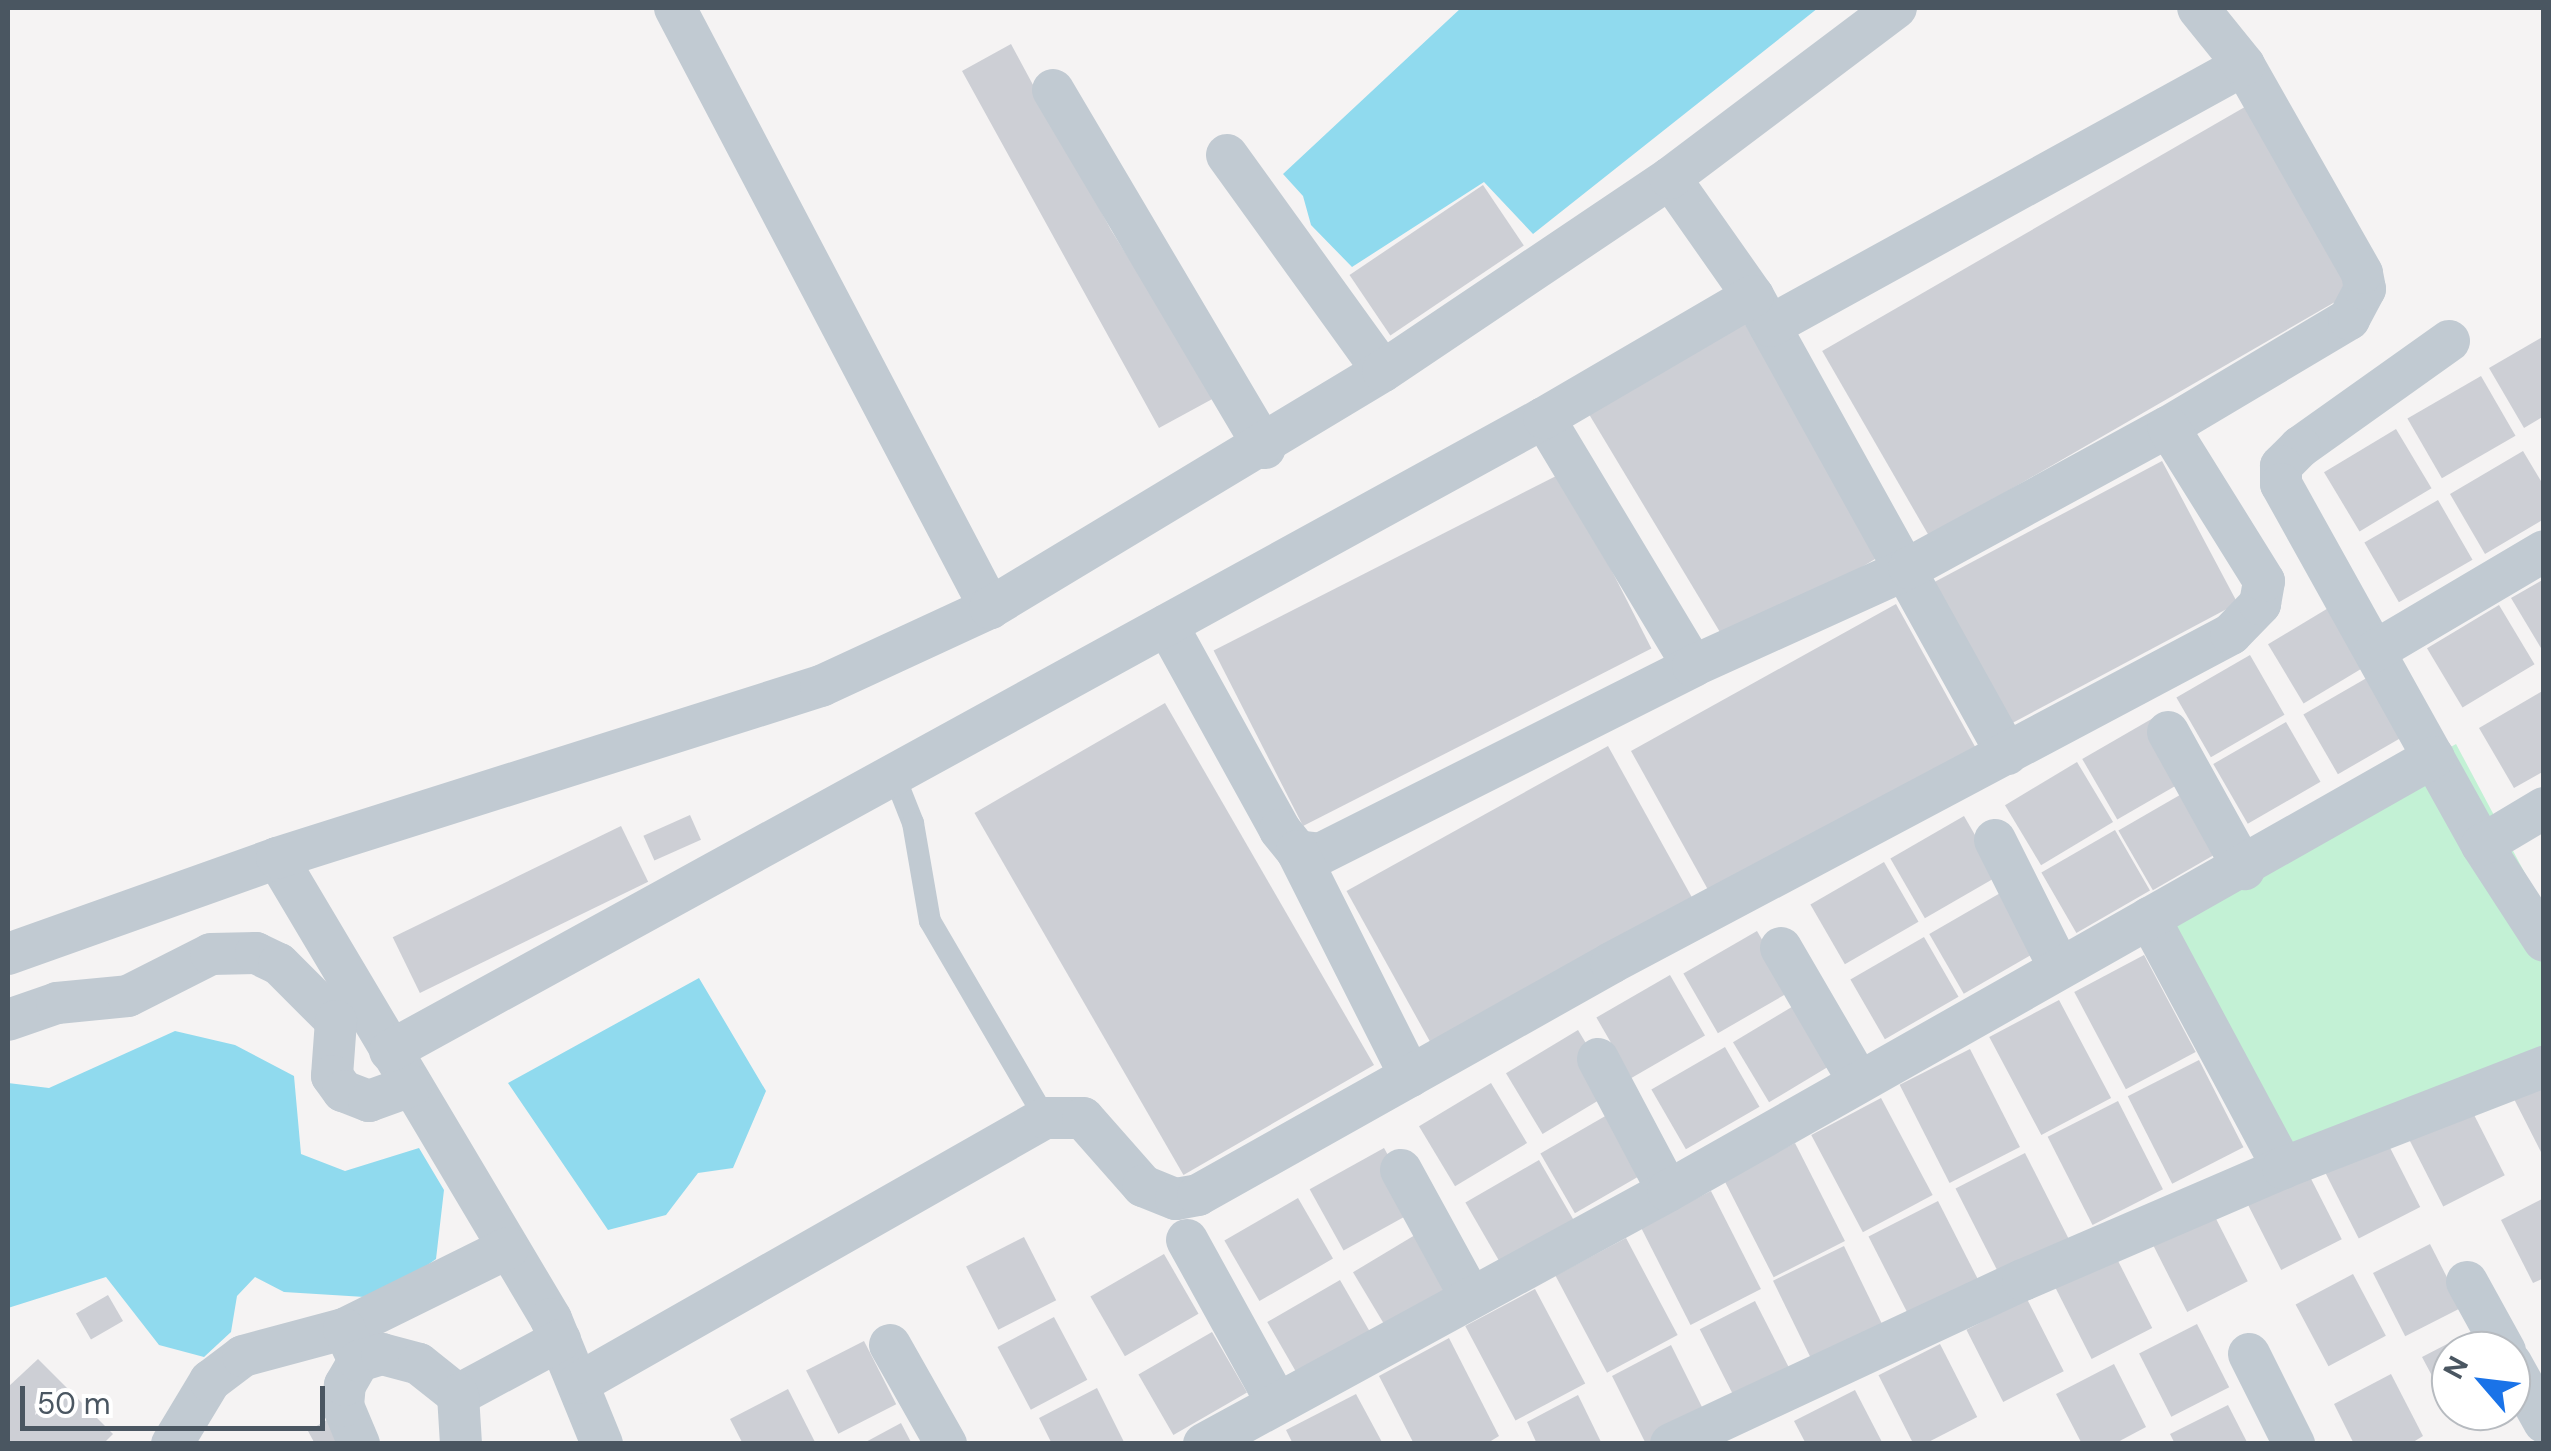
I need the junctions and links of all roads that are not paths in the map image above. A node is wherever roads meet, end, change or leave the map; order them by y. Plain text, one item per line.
1 (675, 8) edge
2 (1896, 8) edge
3 (2198, 8) edge
4 (2244, 66) junction
5 (1053, 90) dead end
6 (1228, 156) dead end
7 (1670, 178) junction
8 (1761, 311) junction
9 (2448, 341) dead end
10 (1383, 371) junction
11 (1544, 418) junction
12 (2168, 427) junction
13 (1264, 448) junction
14 (2544, 551) edge
15 (1908, 568) junction
16 (990, 608) junction
17 (1167, 625) junction
18 (2375, 651) junction
19 (1693, 666) junction
20 (2168, 732) dead end
21 (2007, 754) junction
22 (2434, 757) junction
23 (894, 775) junction
24 (2544, 808) edge
25 (1995, 840) dead end
26 (2482, 845) junction
27 (1297, 852) junction
28 (278, 858) junction
29 (2244, 869) junction
30 (2150, 918) junction
31 (2544, 941) edge
32 (1781, 948) dead end
33 (8, 954) edge
34 (2058, 967) junction
35 (351, 1015) junction
36 (8, 1020) edge
37 (1598, 1059) dead end
38 (2544, 1067) edge
39 (400, 1068) junction
40 (1410, 1076) junction
41 (1859, 1082) junction
42 (1045, 1118) junction
43 (2282, 1168) junction
44 (1401, 1170) dead end
45 (1668, 1191) junction
46 (1186, 1240) dead end
47 (508, 1248) junction
48 (2467, 1282) dead end
49 (1469, 1294) junction
50 (2494, 1331) edge
51 (560, 1340) junction
52 (352, 1345) junction
53 (890, 1345) dead end
54 (2249, 1354) dead end
55 (579, 1384) junction
56 (458, 1395) junction
57 (2531, 1398) edge
58 (1276, 1403) junction
59 (2544, 1422) edge
60 (172, 1444) edge
61 (360, 1444) edge
62 (461, 1444) edge
63 (602, 1444) edge
64 (946, 1444) edge
65 (1204, 1444) edge
66 (1671, 1444) edge
67 (2294, 1444) edge

1 - 16 street
2 - 7 street
3 - 4 street
4 - 8 street
4 - 12 street
5 - 13 street
6 - 10 street
7 - 8 street
7 - 10 street
8 - 11 street
8 - 15 street
9 - 18 street
10 - 13 street
11 - 17 street
11 - 19 street
12 - 15 street
12 - 21 street
13 - 16 street
14 - 18 street
15 - 19 street
15 - 21 street
16 - 28 street
17 - 23 street
17 - 27 street
18 - 22 street
19 - 27 street
20 - 29 street
21 - 40 street
22 - 26 street
22 - 29 street
23 - 39 street
23 - 42 lane
24 - 26 street
25 - 34 street
26 - 31 street
27 - 40 street
28 - 33 street
28 - 35 street
29 - 30 street
30 - 34 street
30 - 43 street
32 - 41 street
34 - 41 street
35 - 36 street
35 - 39 street
35 - 39 street
37 - 45 street
38 - 43 street
39 - 47 street
40 - 42 street
41 - 45 street
42 - 55 street
43 - 66 street
44 - 49 street
45 - 49 street
46 - 58 street
47 - 51 street
47 - 52 street
48 - 50 street
49 - 58 street
51 - 55 street
51 - 56 street
52 - 56 street
52 - 60 street
52 - 61 street
53 - 64 street
54 - 67 street
55 - 63 street
56 - 62 street
57 - 59 street
58 - 65 street

